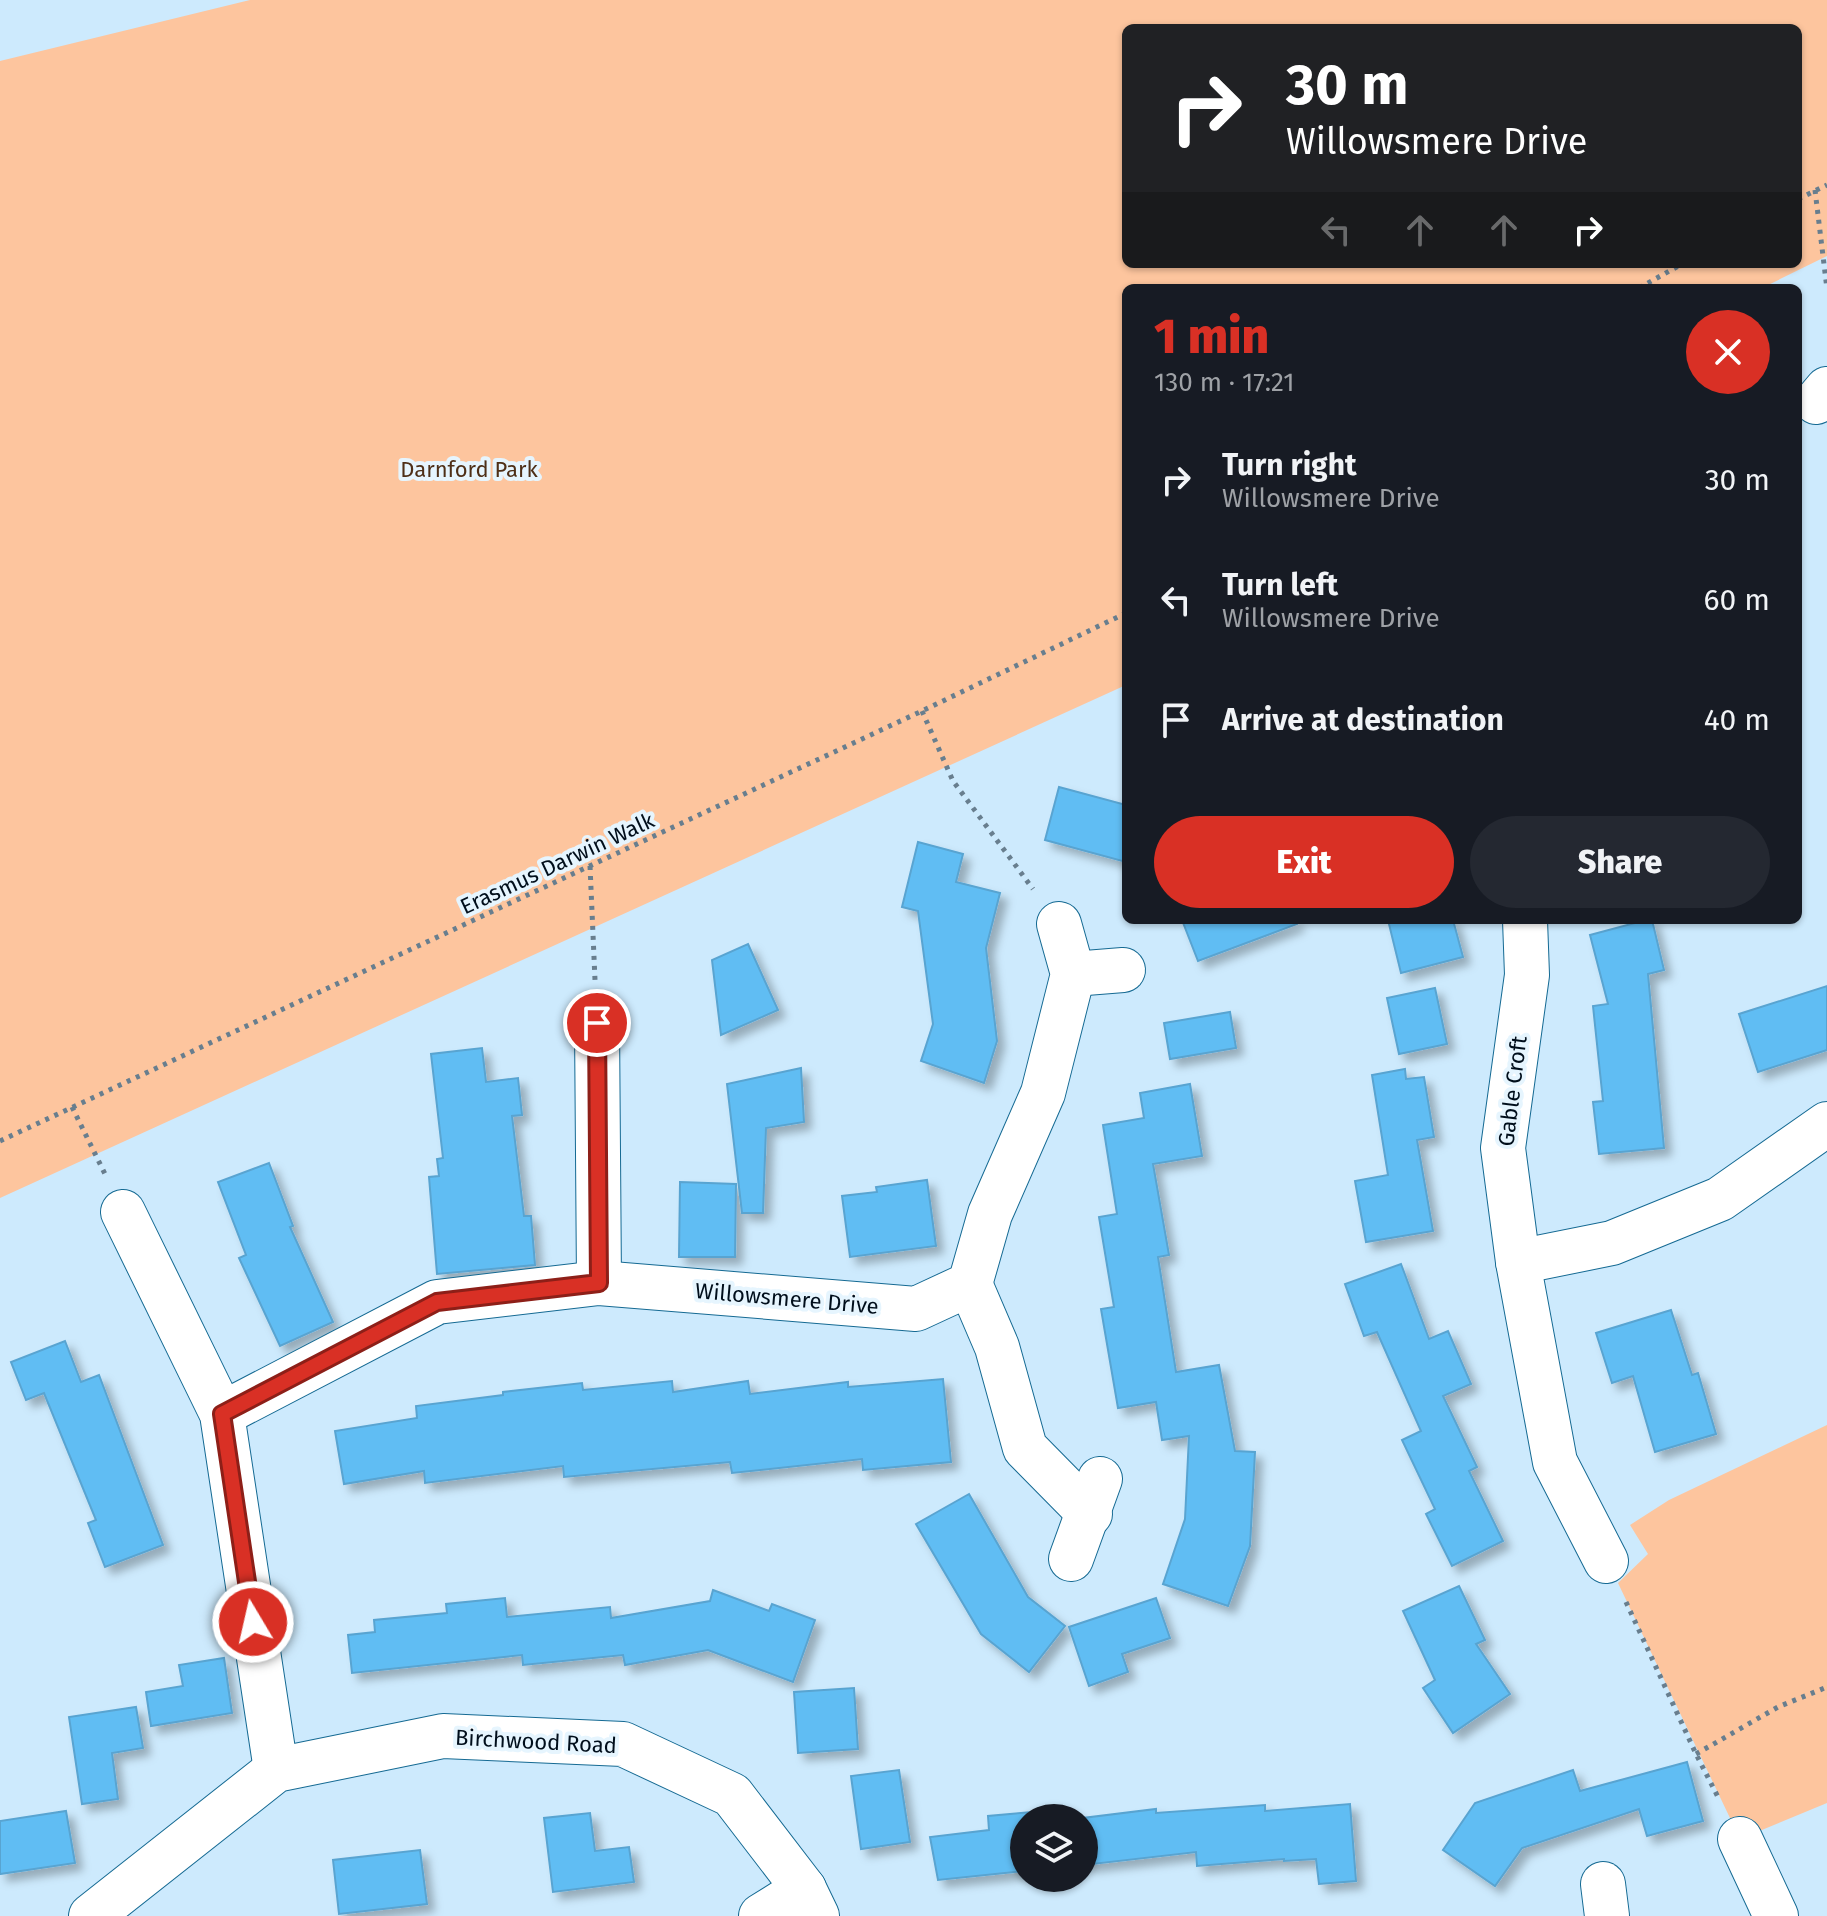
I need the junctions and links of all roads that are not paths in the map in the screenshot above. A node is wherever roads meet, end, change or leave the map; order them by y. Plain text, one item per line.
1 (1059, 924) road end
2 (1525, 924) edge
3 (1123, 970) dead end
4 (1073, 974) junction
5 (597, 1023) road end
6 (1827, 1124) edge
7 (123, 1212) road end
8 (1518, 1262) junction
9 (599, 1283) junction
10 (970, 1284) junction
11 (222, 1414) junction
12 (1071, 1559) dead end
13 (1607, 1559) road end
14 (276, 1770) junction
15 (1740, 1839) road end
16 (811, 1902) edge
17 (91, 1916) edge
18 (761, 1916) edge
19 (1776, 1916) edge

1 - 4 street
2 - 8 street, Gable Croft
3 - 4 street
4 - 10 street
5 - 9 street
6 - 8 street
7 - 11 street
8 - 13 street, Gable Croft
9 - 10 street, Willowsmere Drive
9 - 11 street, Willowsmere Drive
10 - 12 street
11 - 14 street
14 - 16 street, Birchwood Road
14 - 17 street, Birchwood Road
15 - 19 street
16 - 18 street

